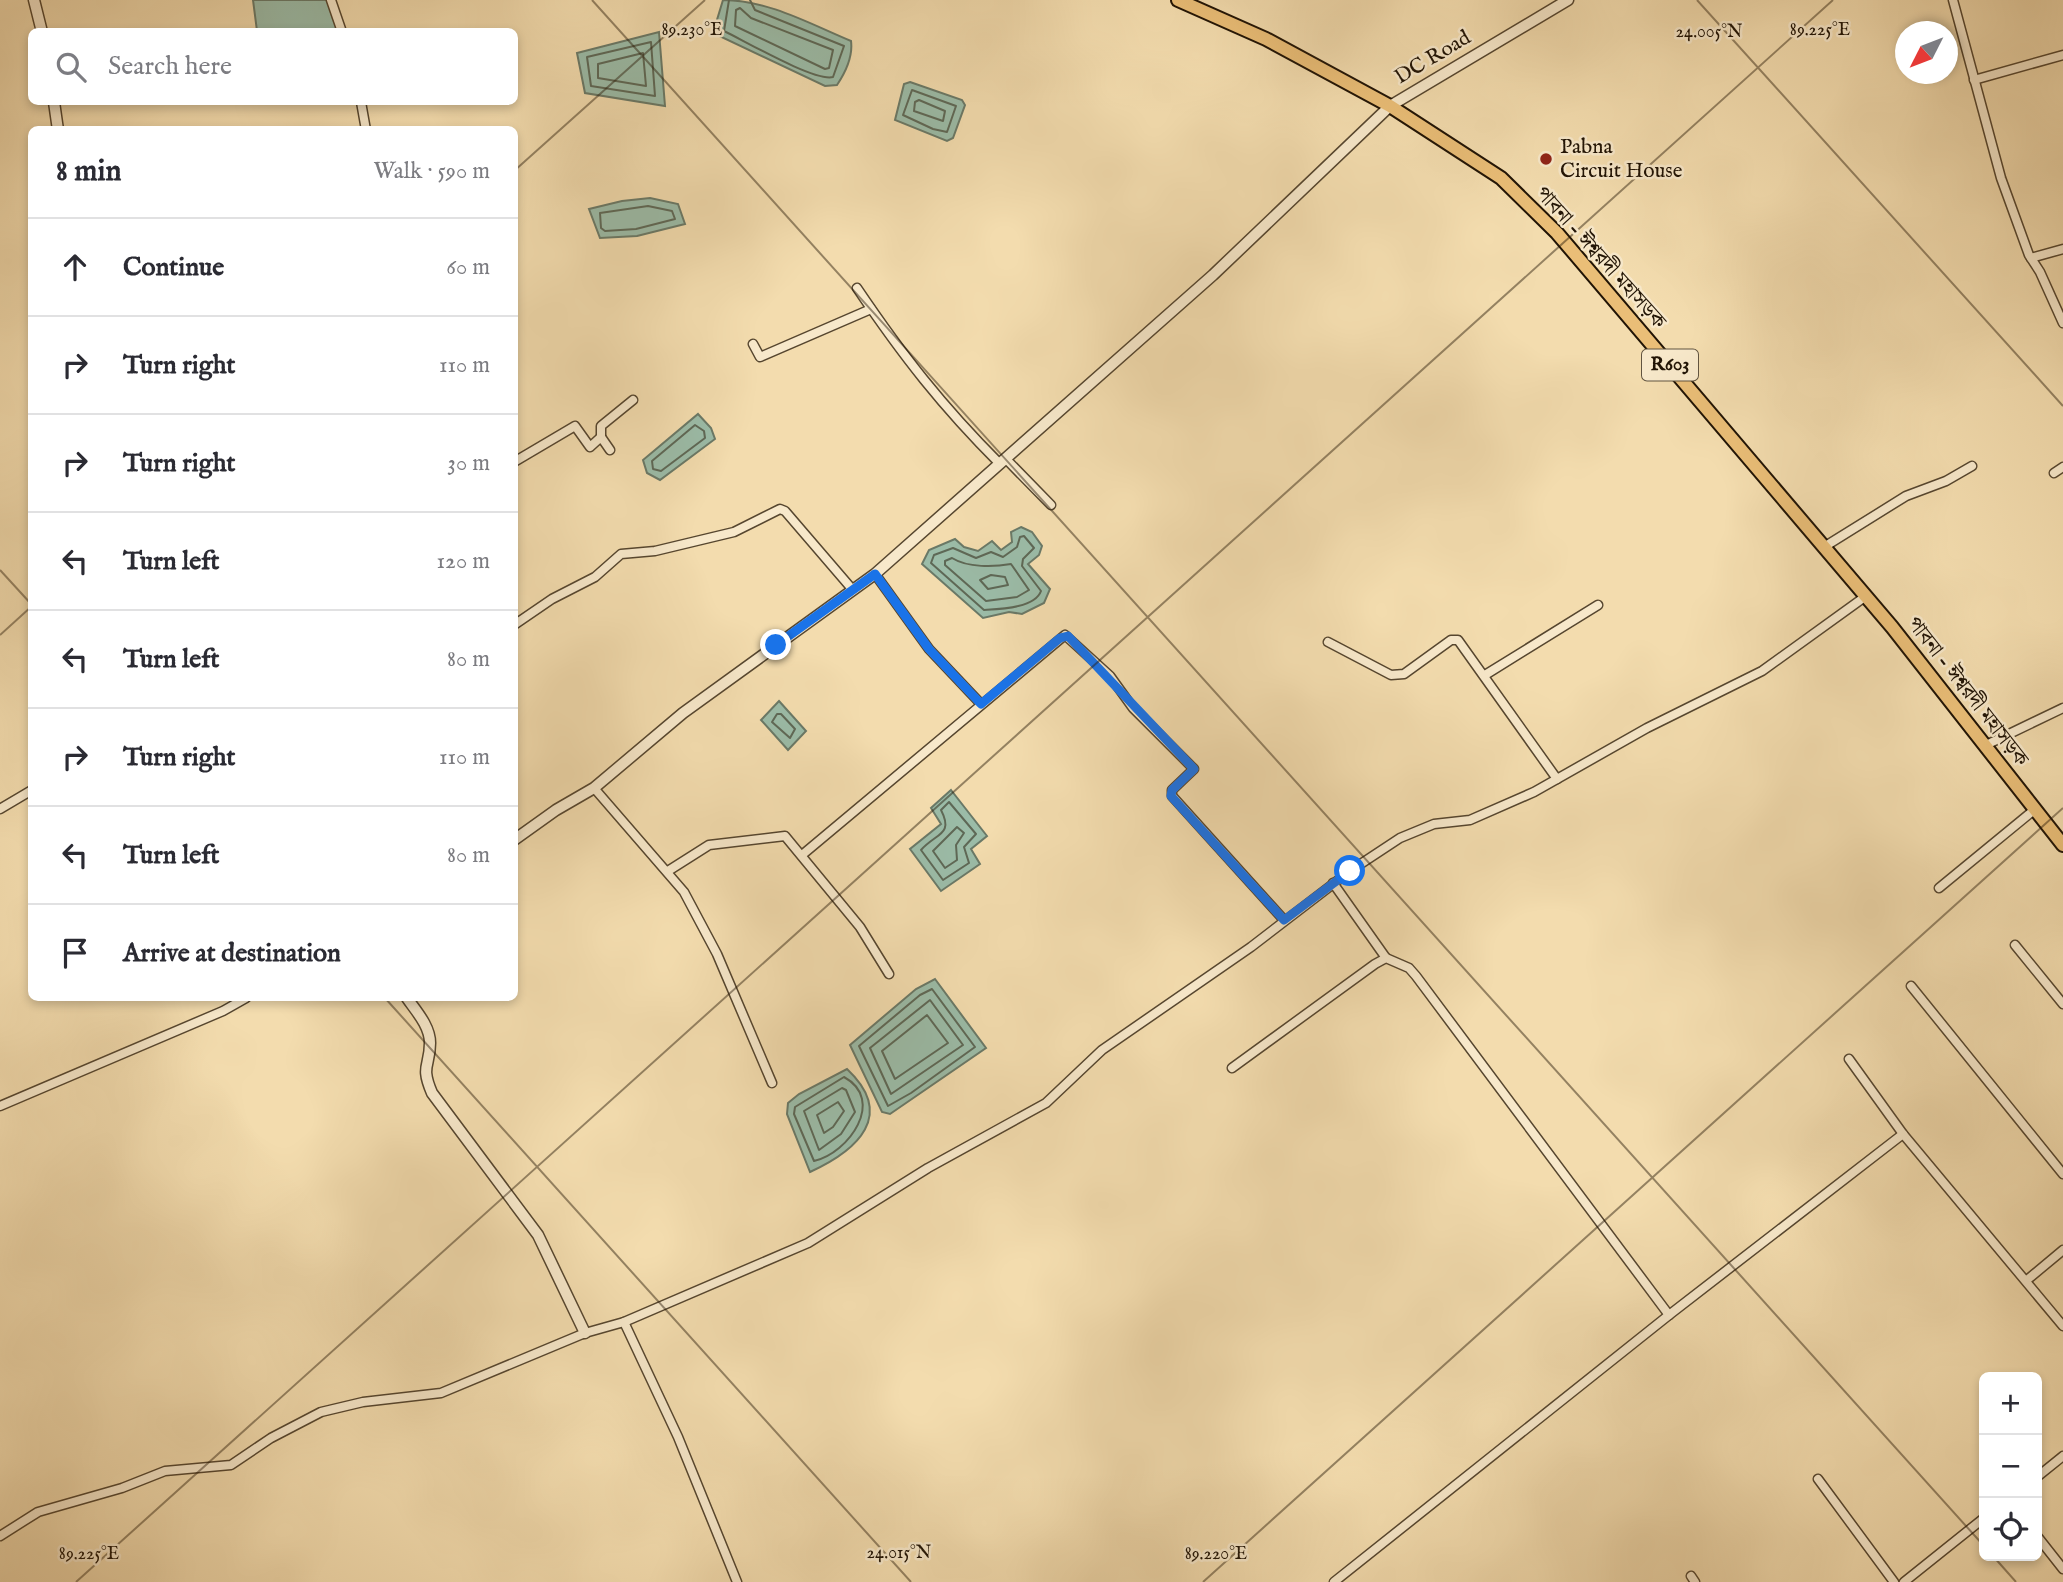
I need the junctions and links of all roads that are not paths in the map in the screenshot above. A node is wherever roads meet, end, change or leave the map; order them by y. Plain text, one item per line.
1 (34, 0) edge
2 (331, 0) edge
3 (1178, 0) edge
4 (1568, 0) edge
5 (1954, 0) edge
6 (41, 28) edge
7 (341, 28) edge
8 (2063, 55) edge
9 (1973, 80) junction
10 (54, 105) edge
11 (362, 105) edge
12 (1390, 106) junction
13 (57, 126) edge
14 (365, 126) edge
15 (2063, 249) edge
16 (2031, 258) junction
17 (857, 288) dead end
18 (871, 309) junction
19 (2063, 323) edge
20 (754, 344) dead end
21 (633, 400) dead end
22 (601, 437) junction
23 (610, 450) dead end
24 (518, 460) edge
25 (1003, 462) junction
26 (1972, 466) dead end
27 (2063, 467) edge
28 (2054, 472) dead end
29 (1051, 505) dead end
30 (1824, 547) junction
31 (875, 574) junction
32 (852, 589) junction
33 (1866, 596) junction
34 (1598, 605) dead end
35 (518, 622) edge
36 (1328, 642) dead end
37 (1485, 675) junction
38 (981, 704) junction
39 (2063, 708) edge
40 (1984, 746) junction
41 (1557, 779) junction
42 (594, 789) junction
43 (28, 792) edge
44 (0, 809) edge
45 (2034, 810) junction
46 (518, 837) edge
47 (2063, 845) edge
48 (802, 855) junction
49 (668, 871) junction
50 (1334, 883) junction
51 (1939, 888) dead end
52 (1284, 920) junction
53 (2015, 945) dead end
54 (1386, 958) junction
55 (889, 974) dead end
56 (1911, 986) dead end
57 (240, 1001) edge
58 (409, 1001) edge
59 (2063, 1004) edge
60 (1849, 1059) dead end
61 (1232, 1068) dead end
62 (772, 1083) dead end
63 (0, 1106) edge
64 (1903, 1134) junction
65 (2063, 1174) edge
66 (2063, 1250) edge
67 (2027, 1280) junction
68 (1669, 1315) junction
69 (624, 1322) junction
70 (2063, 1326) edge
71 (585, 1333) junction
72 (2063, 1456) edge
73 (2042, 1473) edge
74 (1818, 1479) dead end
75 (1979, 1522) edge
76 (0, 1536) edge
77 (2042, 1542) edge
78 (2063, 1569) edge
79 (737, 1582) edge
80 (1334, 1582) edge
81 (1894, 1582) edge
82 (1904, 1582) edge

1 - 6 street
2 - 7 street
3 - 12 main road, পাবনা - ঈশ্বরদী মহাসড়ক / R603
4 - 12 street, DC Road
5 - 9 street
8 - 9 street
9 - 16 street
10 - 13 street
11 - 14 street
12 - 25 street, DC Road
12 - 30 main road, পাবনা - ঈশ্বরদী মহাসড়ক / R603
15 - 16 street
16 - 19 street
17 - 18 street
18 - 20 street
18 - 25 street
21 - 22 street
22 - 23 street
22 - 24 street
25 - 29 street
25 - 31 street, DC Road
26 - 30 street
27 - 28 street
30 - 33 main road, পাবনা - ঈশ্বরদী মহাসড়ক / R603
31 - 32 street, DC Road
31 - 38 street
32 - 35 street
32 - 42 street, DC Road
33 - 40 main road, পাবনা - ঈশ্বরদী মহাসড়ক / R603
33 - 41 street
34 - 37 street
36 - 37 street
37 - 41 street
38 - 48 street
38 - 52 street
39 - 40 street
40 - 45 main road, পাবনা - ঈশ্বরদী মহাসড়ক / R603
41 - 50 street
42 - 46 street, DC Road
42 - 49 street
43 - 44 street
45 - 47 main road, পাবনা - ঈশ্বরদী মহাসড়ক / R603
45 - 51 street
48 - 49 street
48 - 55 street
49 - 62 street
50 - 52 street
50 - 54 street
52 - 69 street
53 - 59 street
54 - 61 street
54 - 68 street
56 - 65 street
57 - 63 street
58 - 71 street
60 - 64 street
64 - 67 street
64 - 68 street
66 - 67 street
67 - 70 street
68 - 80 street
69 - 71 street
69 - 79 street
71 - 76 street
72 - 73 street
74 - 81 street
75 - 82 street
77 - 78 street

